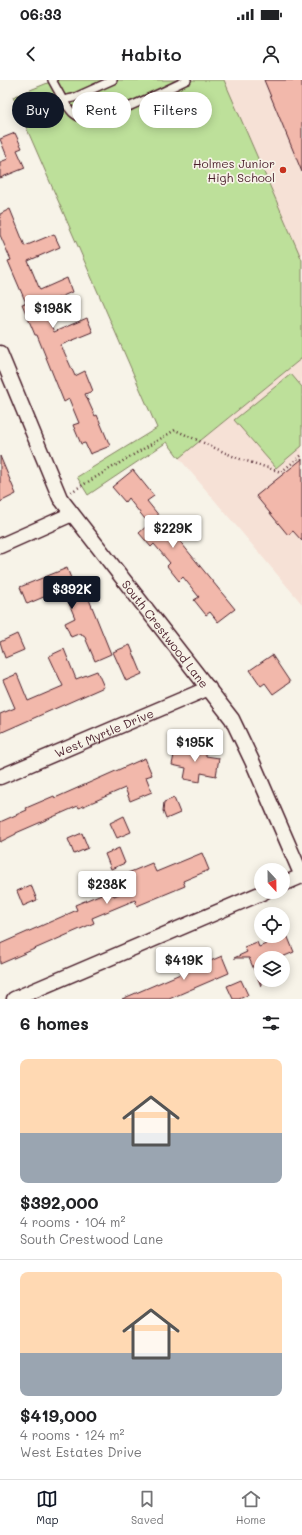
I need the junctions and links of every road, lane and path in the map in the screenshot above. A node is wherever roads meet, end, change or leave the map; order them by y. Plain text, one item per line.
1 (52, 80) edge
2 (113, 80) edge
3 (187, 80) edge
4 (59, 92) edge
5 (64, 100) edge
6 (64, 102) edge
7 (0, 353) edge
8 (302, 455) edge
9 (60, 498) junction
10 (72, 514) junction
11 (0, 546) edge
12 (209, 688) junction
13 (0, 776) edge
14 (302, 876) edge
15 (290, 881) edge
16 (254, 896) edge
17 (14, 999) edge

1 - 4 lane
2 - 5 lane
3 - 6 lane
7 - 9 street, South Crestwood Lane
8 - 9 path
9 - 10 street, South Crestwood Lane
10 - 11 street
10 - 12 street, South Crestwood Lane
12 - 13 street, West Myrtle Drive
12 - 14 street, South Crestwood Lane
14 - 15 street
16 - 17 street

